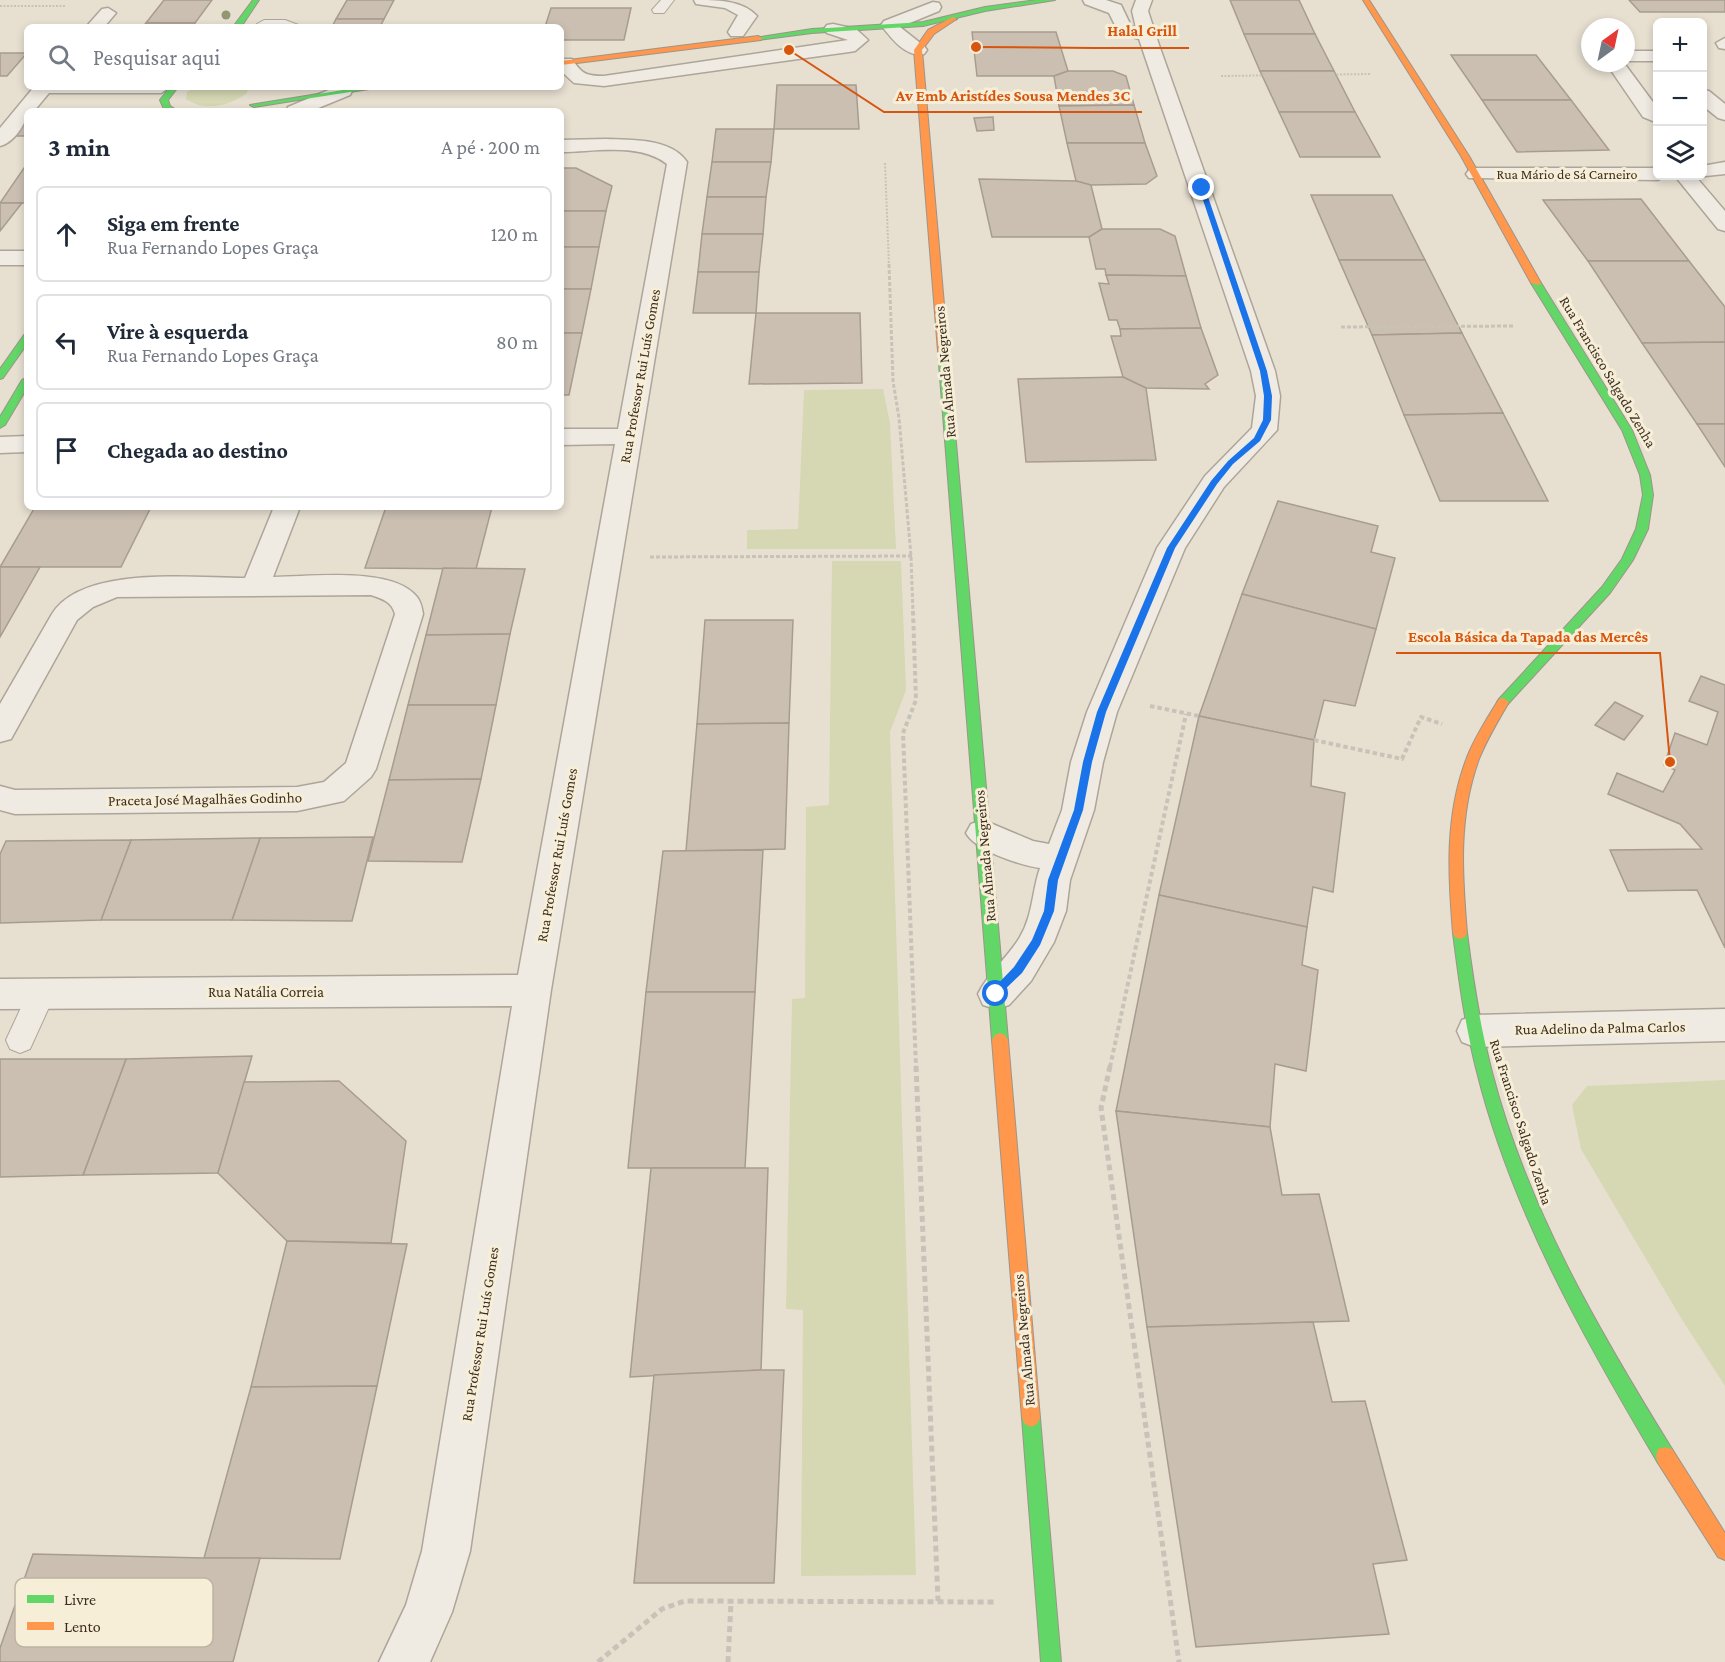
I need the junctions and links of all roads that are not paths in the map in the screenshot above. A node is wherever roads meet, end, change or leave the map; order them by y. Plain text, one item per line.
1 (256, 0) edge
2 (702, 0) edge
3 (987, 0) edge
4 (1052, 0) edge
5 (1090, 0) edge
6 (1144, 0) edge
7 (1366, 0) edge
8 (933, 7) junction
9 (274, 8) dead end
10 (108, 13) road end
11 (953, 19) junction
12 (99, 24) edge
13 (239, 24) edge
14 (264, 24) edge
15 (889, 28) junction
16 (834, 29) junction
17 (737, 32) junction
18 (1149, 35) junction
19 (918, 50) junction
20 (1635, 56) edge
21 (1653, 56) edge
22 (564, 60) edge
23 (564, 60) edge
24 (564, 62) edge
25 (1621, 72) edge
26 (42, 90) edge
27 (141, 90) edge
28 (268, 90) edge
29 (352, 90) edge
30 (343, 91) junction
31 (168, 96) edge
32 (1707, 100) edge
33 (27, 108) edge
34 (248, 108) edge
35 (302, 108) edge
36 (24, 111) edge
37 (1653, 114) edge
38 (1725, 116) edge
39 (1707, 123) edge
40 (0, 140) edge
41 (564, 146) edge
42 (1725, 168) edge
43 (1707, 171) edge
44 (1476, 174) junction
45 (1653, 174) edge
46 (1688, 180) edge
47 (1725, 225) edge
48 (0, 258) edge
49 (24, 258) edge
50 (24, 341) edge
51 (0, 376) edge
52 (24, 385) edge
53 (0, 425) edge
54 (630, 436) junction
55 (564, 437) edge
56 (24, 444) edge
57 (0, 445) edge
58 (286, 510) edge
59 (255, 587) junction
60 (0, 731) edge
61 (0, 798) edge
62 (983, 833) junction
63 (1061, 859) junction
64 (533, 990) junction
65 (0, 994) edge
66 (41, 994) junction
67 (996, 994) junction
68 (1725, 1025) edge
69 (1475, 1031) junction
70 (20, 1040) dead end
71 (1725, 1550) edge
72 (404, 1662) edge
73 (1051, 1662) edge

1 - 13 street
2 - 17 street
3 - 8 street
4 - 11 street
5 - 18 street
6 - 18 street
7 - 44 street, Rua Francisco Salgado Zenha
8 - 15 street
8 - 17 street
9 - 14 street
10 - 12 street
11 - 15 street
11 - 19 street
15 - 16 street
15 - 19 street
16 - 23 street
16 - 24 street
17 - 22 street
18 - 63 street
19 - 62 street, Rua Almada Negreiros
20 - 21 street
25 - 37 street
26 - 33 street
27 - 31 street
28 - 34 street
29 - 30 street
30 - 34 street
30 - 35 street
32 - 38 street
36 - 40 street
38 - 39 street
41 - 54 street, Rua Professor Rui Luís Gomes
42 - 43 street
44 - 45 street, Rua Mário de Sá Carneiro
44 - 69 street, Rua Francisco Salgado Zenha
46 - 47 street
48 - 49 street
50 - 51 street
52 - 53 street
54 - 55 street
54 - 64 street, Rua Professor Rui Luís Gomes
56 - 57 street
58 - 59 street
59 - 60 street, Praceta José Magalhães Godinho
59 - 61 street, Praceta José Magalhães Godinho
62 - 63 street
62 - 67 street, Rua Almada Negreiros
63 - 67 street
64 - 66 street, Rua Natália Correia
64 - 72 street, Rua Professor Rui Luís Gomes
65 - 66 street, Rua Natália Correia
66 - 70 lane
67 - 73 street, Rua Almada Negreiros
68 - 69 street, Rua Adelino da Palma Carlos
69 - 71 street, Rua Francisco Salgado Zenha

